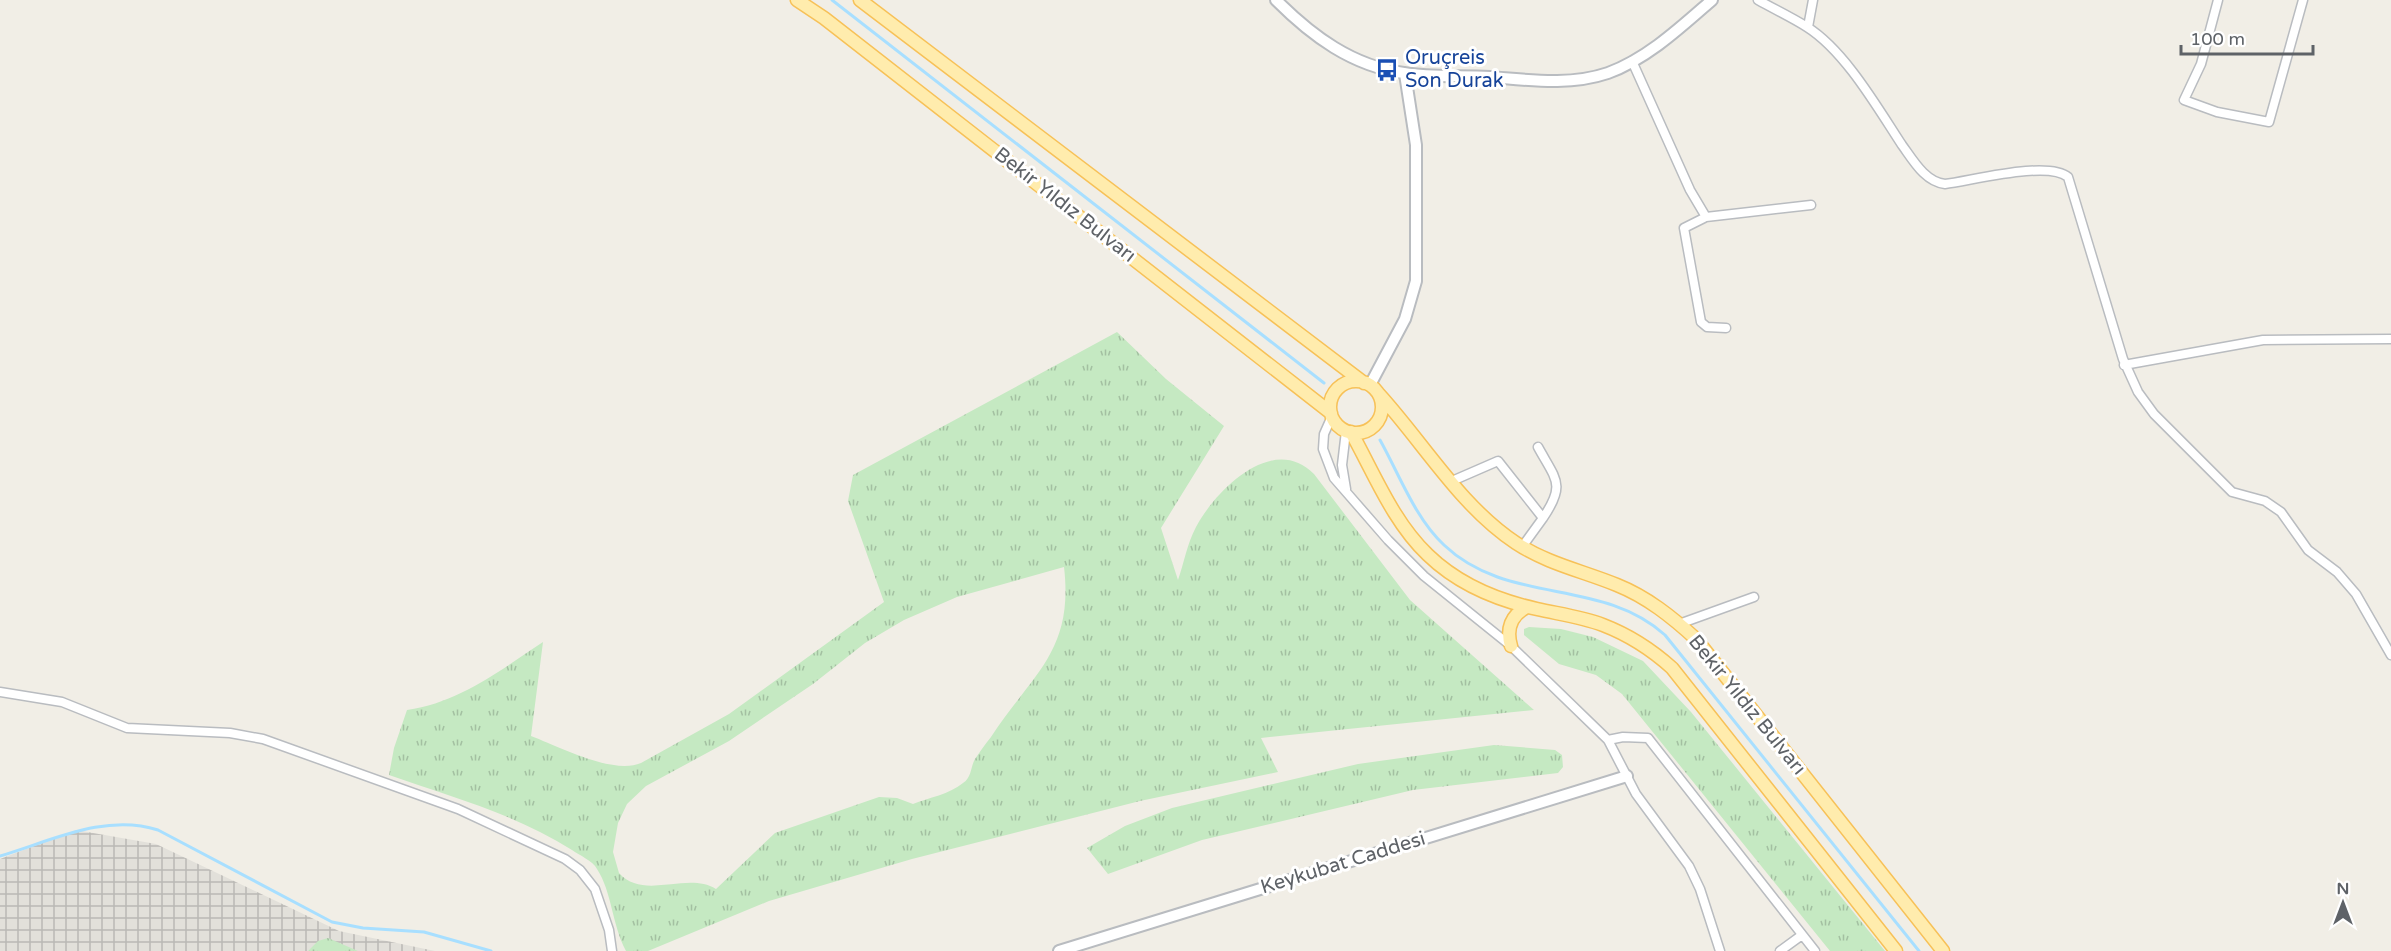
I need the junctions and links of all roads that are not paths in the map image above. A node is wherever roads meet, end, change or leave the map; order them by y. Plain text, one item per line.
1 (797, 0) edge
2 (860, 0) edge
3 (1276, 0) edge
4 (1712, 0) edge
5 (1758, 0) edge
6 (1813, 0) edge
7 (2218, 0) edge
8 (2303, 0) edge
9 (1808, 27) junction
10 (1632, 61) junction
11 (1404, 74) junction
12 (1811, 205) dead end
13 (1706, 218) junction
14 (1726, 328) dead end
15 (2391, 339) edge
16 (2124, 365) junction
17 (1371, 387) junction
18 (1332, 415) junction
19 (1348, 431) junction
20 (1538, 447) dead end
21 (1452, 481) junction
22 (1349, 495) junction
23 (1543, 518) junction
24 (1522, 547) junction
25 (1754, 597) dead end
26 (1527, 607) junction
27 (1679, 624) junction
28 (1511, 646) junction
29 (2391, 655) edge
30 (0, 692) edge
31 (1608, 740) junction
32 (1627, 776) junction
33 (1802, 935) junction
34 (612, 951) edge
35 (1059, 951) edge
36 (1720, 951) edge
37 (1780, 951) edge
38 (1815, 951) edge
39 (1896, 951) edge
40 (1943, 951) edge

1 - 18 main road, Bekir Yıldız Bulvarı
2 - 17 main road, Bekir Yıldız Bulvarı
3 - 11 street
4 - 10 street
5 - 9 street
6 - 9 street
7 - 8 street
9 - 16 street
10 - 11 street
10 - 13 street
11 - 17 street
12 - 13 street
13 - 14 street
15 - 16 street
16 - 29 street
17 - 18 main road
17 - 19 main road
17 - 21 main road, Bekir Yıldız Bulvarı
18 - 19 main road
18 - 22 street
19 - 22 street
19 - 26 main road, Bekir Yıldız Bulvarı
20 - 23 street
21 - 23 street
21 - 24 main road, Bekir Yıldız Bulvarı
22 - 28 street
23 - 24 street
24 - 27 main road, Bekir Yıldız Bulvarı
25 - 27 street
26 - 28 main road
26 - 39 main road, Bekir Yıldız Bulvarı
27 - 40 main road, Bekir Yıldız Bulvarı
28 - 31 street
30 - 34 street
31 - 32 street
31 - 33 street
32 - 35 street, Keykubat Caddesi
32 - 36 street
33 - 37 street
33 - 38 street

